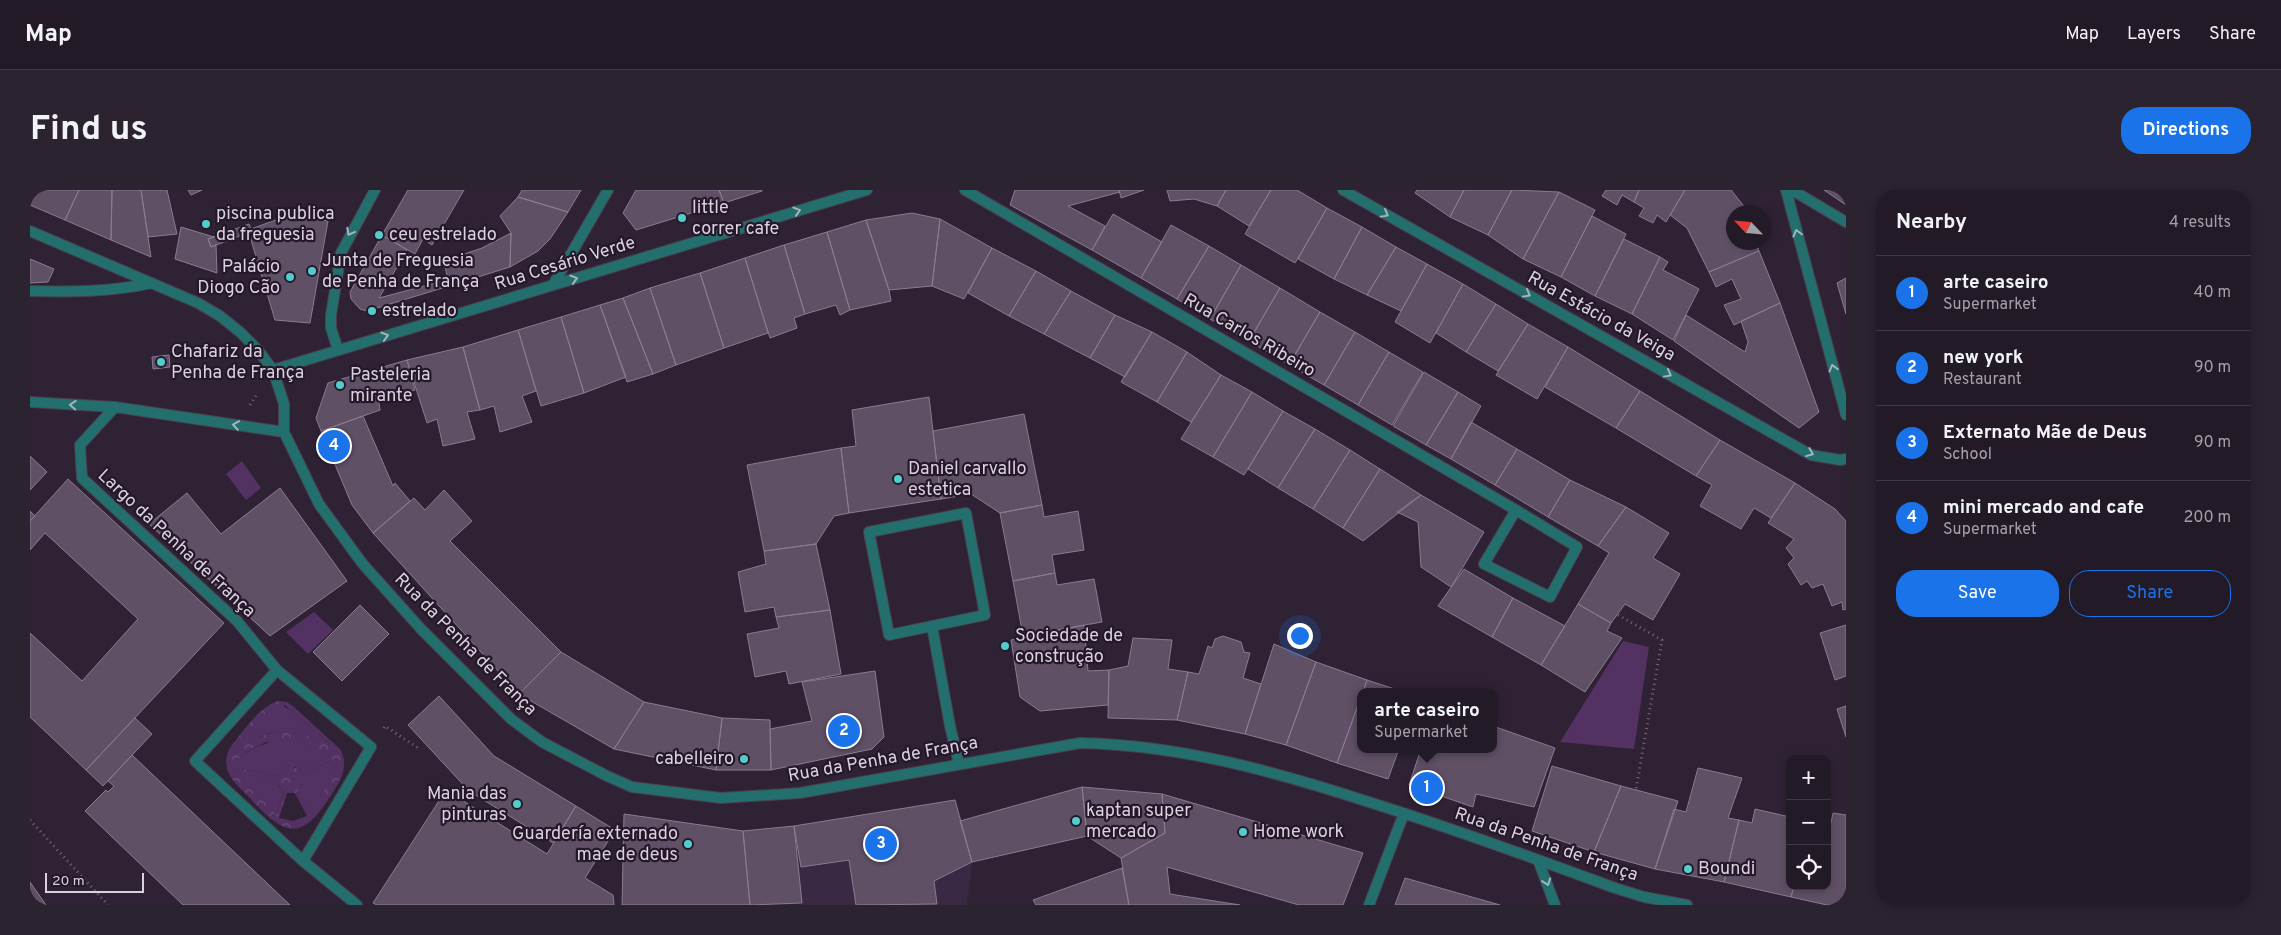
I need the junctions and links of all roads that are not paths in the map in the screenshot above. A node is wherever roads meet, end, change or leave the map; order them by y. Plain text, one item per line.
1 (375, 190) edge
2 (608, 190) edge
3 (837, 190) edge
4 (868, 190) edge
5 (965, 190) edge
6 (1343, 190) edge
7 (1786, 190) edge
8 (1792, 190) edge
9 (831, 201) junction
10 (1846, 222) edge
11 (30, 231) edge
12 (152, 283) junction
13 (553, 285) junction
14 (30, 292) edge
15 (338, 350) junction
16 (273, 370) junction
17 (30, 402) edge
18 (115, 407) junction
19 (1846, 415) edge
20 (284, 432) junction
21 (1846, 459) edge
22 (1516, 510) junction
23 (932, 626) junction
24 (277, 670) junction
25 (959, 764) junction
26 (1404, 813) junction
27 (1538, 860) junction
28 (303, 861) junction
29 (357, 905) edge
30 (1369, 905) edge
31 (1555, 905) edge
32 (1687, 905) edge

1 -> 15 street
2 - 13 street
3 - 9 street
4 - 9 street, Rua Cesário Verde
5 - 22 street, Rua Carlos Ribeiro
6 -> 21 street, Rua Estácio da Veiga
19 -> 7 street
8 - 10 street
13 -> 9 street, Rua Cesário Verde
11 - 12 street, Rua da Penha de França
12 - 14 street
12 - 16 street, Rua da Penha de França
15 -> 13 street, Rua Cesário Verde
15 - 16 street, Rua Cesário Verde
16 - 20 street, Rua da Penha de França
18 -> 17 street
20 -> 18 street
18 - 24 street, Largo da Penha de França
20 - 25 street, Rua da Penha de França
22 - 22 street, Rua Carlos Ribeiro
23 - 23 street
23 - 25 street
24 - 28 street, Largo da Penha de França
24 - 28 street
25 - 26 street, Rua da Penha de França
26 - 27 street, Rua da Penha de França
26 - 30 street
27 -> 31 street
27 - 32 street, Rua da Penha de França
28 - 29 street

